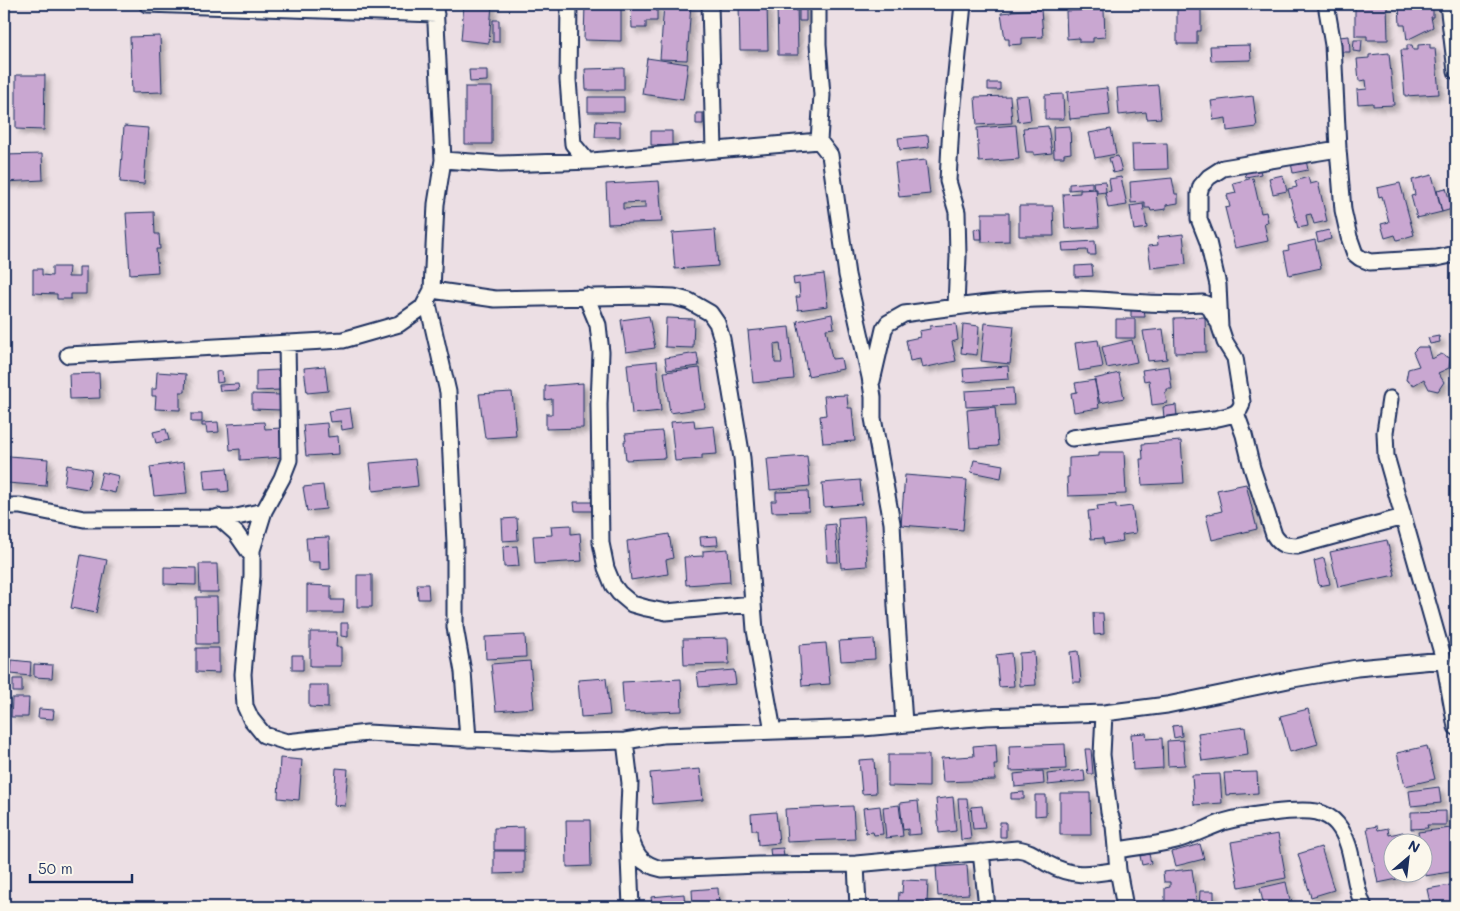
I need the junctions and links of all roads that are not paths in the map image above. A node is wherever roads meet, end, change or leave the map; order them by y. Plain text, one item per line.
1 (147, 4) edge
2 (186, 4) edge
3 (570, 4) edge
4 (710, 4) edge
5 (818, 4) edge
6 (963, 4) edge
7 (1326, 4) edge
8 (1448, 4) edge
9 (436, 9) edge
10 (1456, 71) edge
11 (819, 141) junction
12 (573, 144) junction
13 (1338, 149) junction
14 (714, 150) junction
15 (444, 160) junction
16 (588, 161) junction
17 (561, 162) junction
18 (1456, 254) edge
19 (429, 295) junction
20 (586, 296) junction
21 (956, 307) junction
22 (1220, 327) junction
23 (287, 343) junction
24 (68, 355) dead end
25 (871, 387) junction
26 (1390, 399) dead end
27 (1236, 413) junction
28 (1072, 438) dead end
29 (4, 506) edge
30 (264, 511) junction
31 (1403, 517) junction
32 (218, 518) junction
33 (252, 556) junction
34 (753, 604) junction
35 (1444, 660) junction
36 (1104, 713) junction
37 (904, 723) junction
38 (1456, 727) edge
39 (773, 731) junction
40 (468, 739) junction
41 (625, 741) junction
42 (628, 832) junction
43 (1116, 850) junction
44 (981, 852) junction
45 (856, 864) junction
46 (1118, 870) junction
47 (631, 907) edge
48 (858, 907) edge
49 (987, 907) edge
50 (1125, 907) edge
51 (1364, 907) edge

1 - 2 street
2 - 9 street
3 - 12 street
4 - 14 street
5 - 11 street
6 - 21 street
7 - 13 street
8 - 10 street
9 - 15 street
11 - 14 street
11 - 25 street
12 - 16 street
12 - 17 street
13 - 18 street
13 - 22 street
14 - 16 street
15 - 17 street
15 - 19 street
16 - 17 street
19 - 20 street
19 - 23 street
19 - 40 street
20 - 34 street
20 - 34 street
21 - 22 street
21 - 25 street
22 - 27 street
23 - 24 street
23 - 30 street
25 - 37 street
26 - 31 street
27 - 28 street
27 - 31 street
29 - 32 street
30 - 32 street
30 - 33 street
31 - 35 street
32 - 33 street
33 - 40 street
34 - 39 street
35 - 36 street
35 - 38 street
36 - 37 street
36 - 43 street
37 - 39 street
39 - 41 street
40 - 41 street
41 - 42 street
42 - 45 street
42 - 47 street
43 - 46 street
43 - 51 street
44 - 45 street
44 - 46 street
44 - 49 street
45 - 48 street
46 - 50 street

